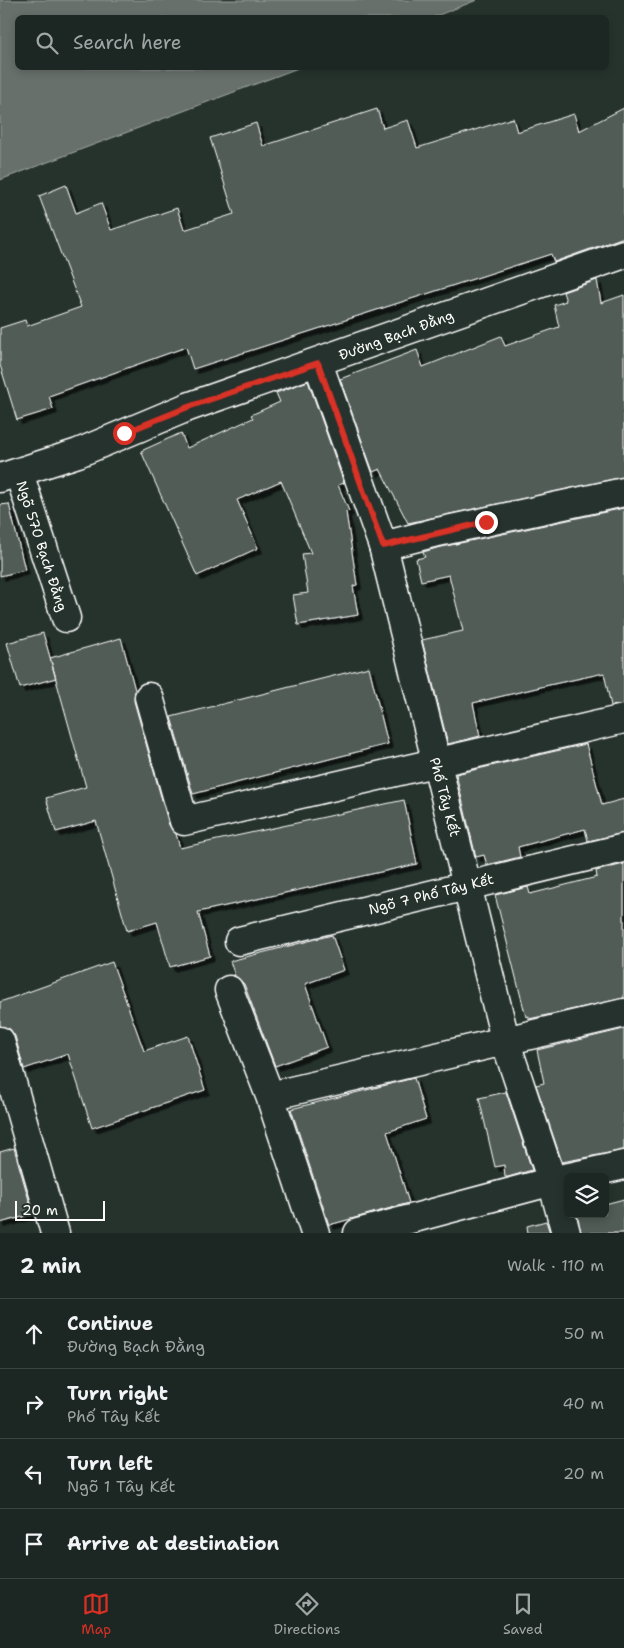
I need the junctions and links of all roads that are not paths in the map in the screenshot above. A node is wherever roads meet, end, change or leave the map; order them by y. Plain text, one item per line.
1 (624, 254) edge
2 (318, 363) junction
3 (9, 476) edge
4 (624, 492) edge
5 (383, 546) junction
6 (66, 618) dead end
7 (148, 697) dead end
8 (624, 719) edge
9 (435, 761) junction
10 (624, 848) edge
11 (468, 885) junction
12 (239, 940) dead end
13 (228, 990) dead end
14 (624, 1013) edge
15 (0, 1041) edge
16 (506, 1042) junction
17 (270, 1096) junction
18 (624, 1165) edge
19 (563, 1178) edge
20 (55, 1233) edge
21 (315, 1233) edge
22 (358, 1233) edge
23 (566, 1233) edge

1 - 2 street, Đường Bạch Đằng
2 - 3 street, Đường Bạch Đằng
2 - 5 street, Phố Tây Kết
3 - 6 street, Ngõ 570 Bạch Đằng
4 - 5 street
5 - 9 street, Phố Tây Kết
7 - 9 street
8 - 9 street
9 - 11 street, Phố Tây Kết
10 - 11 street, Ngõ 7 Phố Tây Kết
11 - 12 street, Ngõ 7 Phố Tây Kết
11 - 16 street, Phố Tây Kết
13 - 17 street
14 - 16 street
15 - 20 street
16 - 17 street
16 - 19 street, Phố Tây Kết
17 - 21 street
18 - 19 street
19 - 22 street
19 - 23 street, Phố Tây Kết

